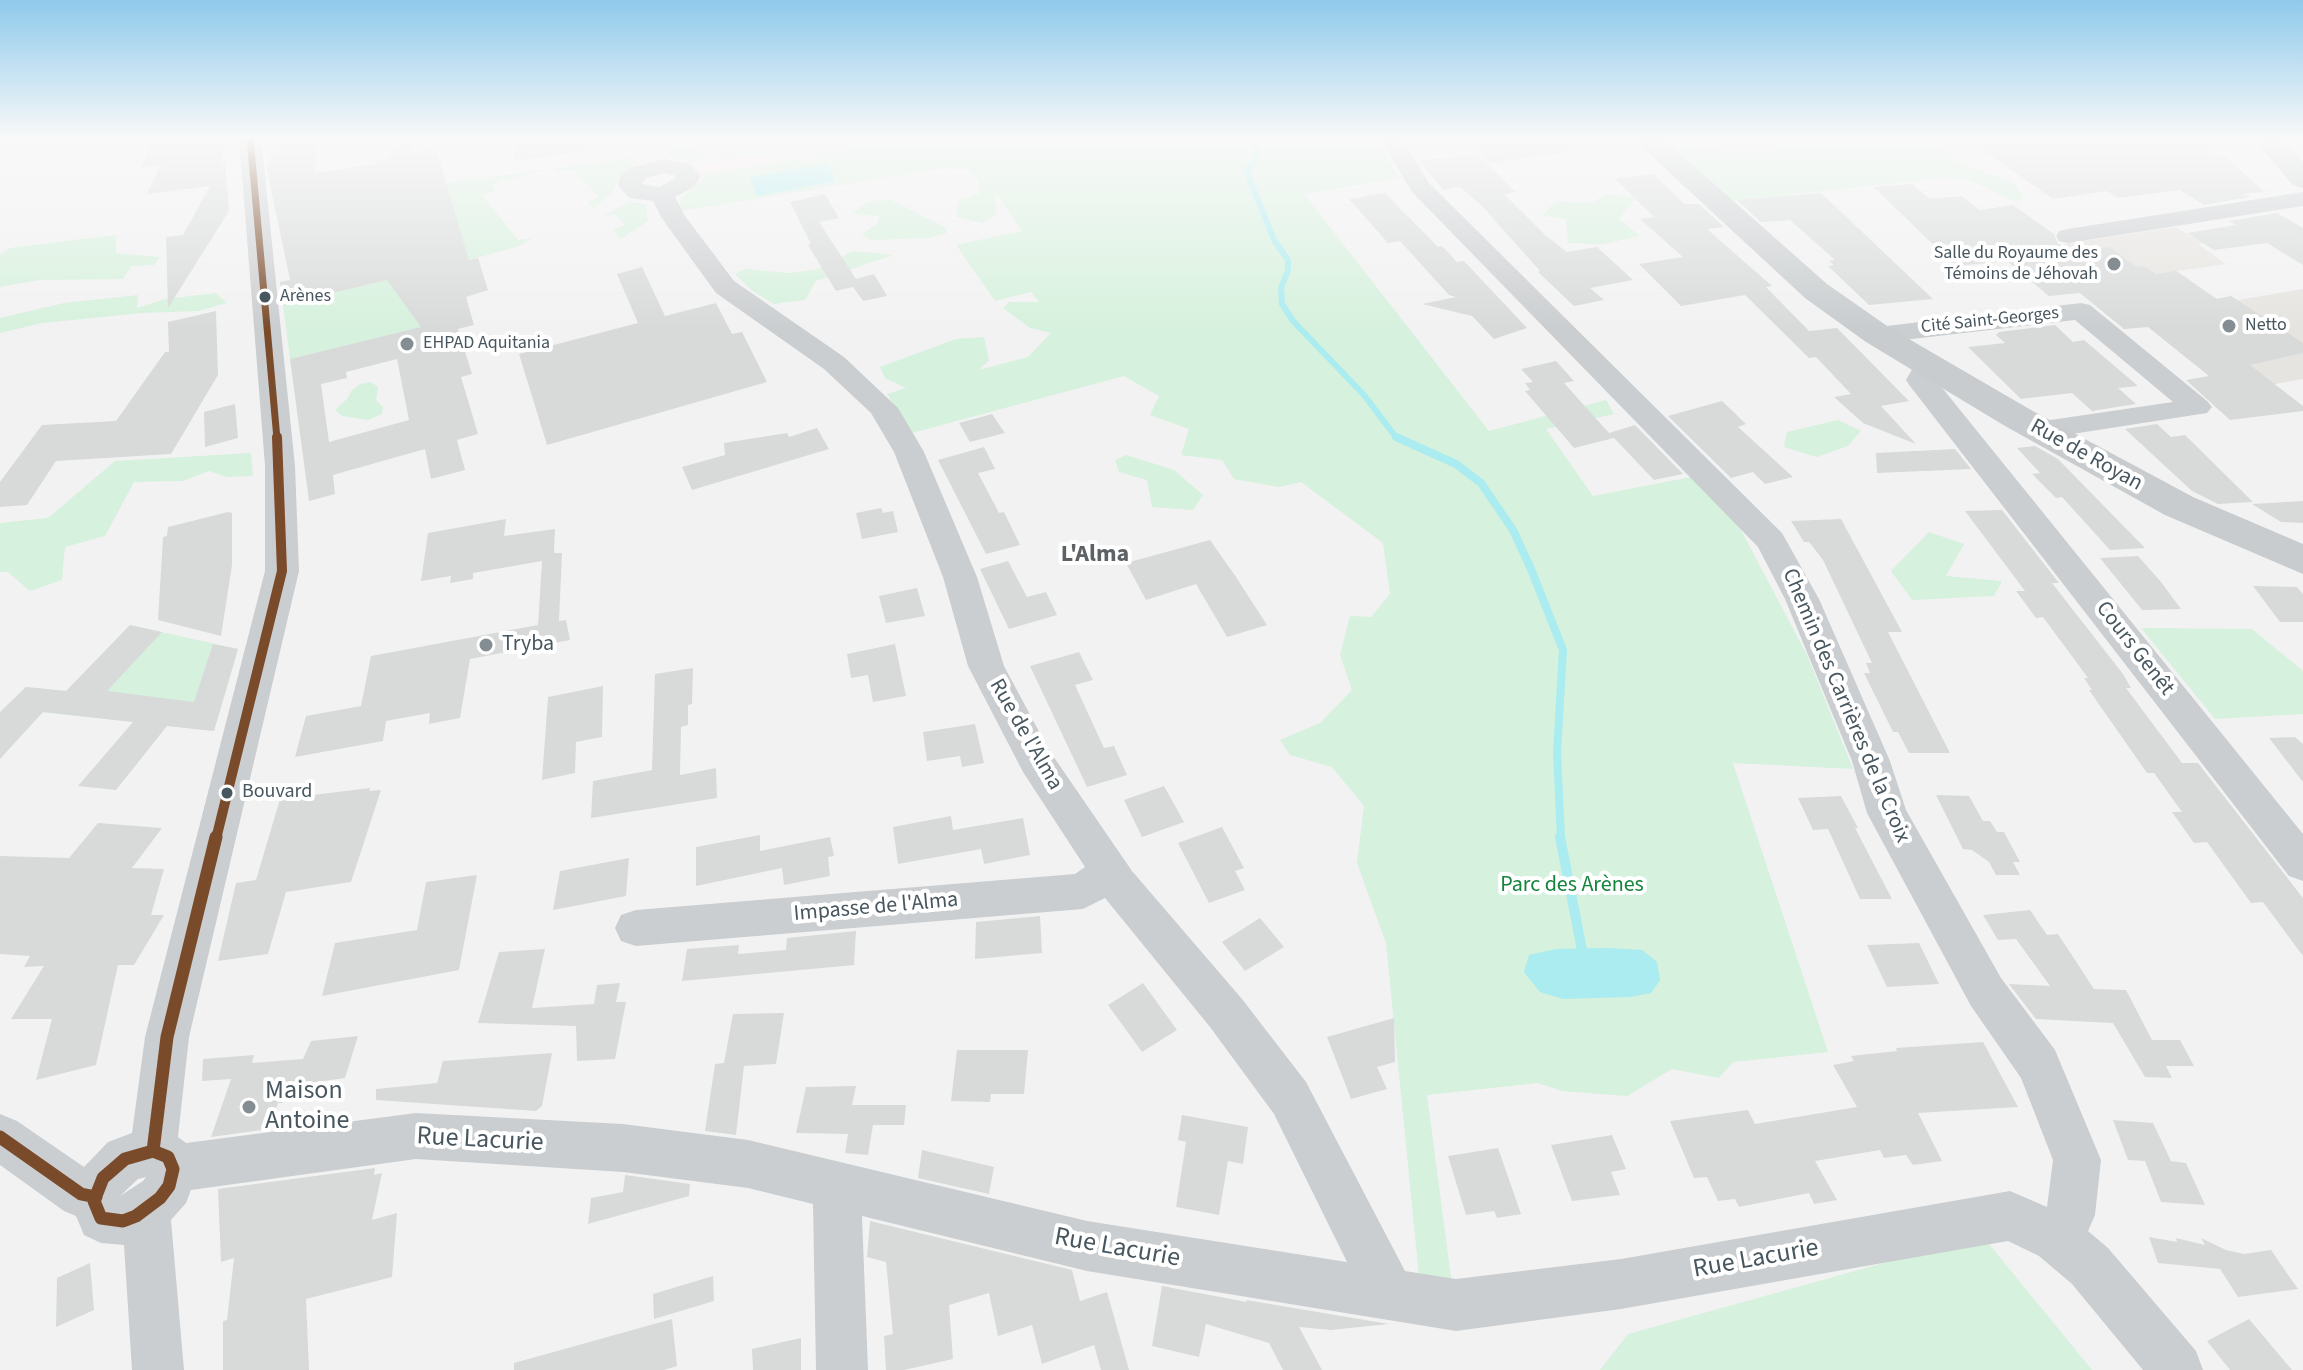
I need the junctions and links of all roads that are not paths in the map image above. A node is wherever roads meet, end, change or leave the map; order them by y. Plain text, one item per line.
1 (254, 201) edge
2 (667, 201) edge
3 (1434, 201) edge
4 (1716, 201) edge
5 (2291, 201) edge
6 (2068, 236) dead end
7 (1878, 335) junction
8 (1928, 366) junction
9 (1993, 404) junction
10 (2040, 430) junction
11 (1965, 434) junction
12 (2303, 560) edge
13 (2303, 864) edge
14 (1110, 871) junction
15 (636, 928) dead end
16 (0, 1137) edge
17 (163, 1160) junction
18 (837, 1186) junction
19 (96, 1197) junction
20 (146, 1210) junction
21 (2057, 1238) junction
22 (1390, 1295) junction
23 (158, 1370) edge
24 (842, 1370) edge
25 (2177, 1370) edge

1 - 17 street
2 - 14 street, Rue de l'Alma
3 - 21 street, Chemin des Carrières de la Croix
4 - 7 main road
5 - 6 street
7 - 8 main road, Rue de Royan
7 - 10 street, Cité Saint-Georges
8 - 9 main road, Rue de Royan
8 - 11 street, Cours Genêt
9 - 10 main road, Rue de Royan
9 - 11 street
10 - 12 main road, Rue de Royan
11 - 13 street, Cours Genêt
14 - 15 street, Impasse de l'Alma
14 - 22 street, Rue de l'Alma
16 - 19 street
17 - 18 street, Rue Lacurie
17 - 19 street
17 - 20 street
18 - 22 street, Rue Lacurie
18 - 24 street
19 - 20 street
20 - 23 street
21 - 22 street, Rue Lacurie
21 - 25 street, Rue Lacurie

